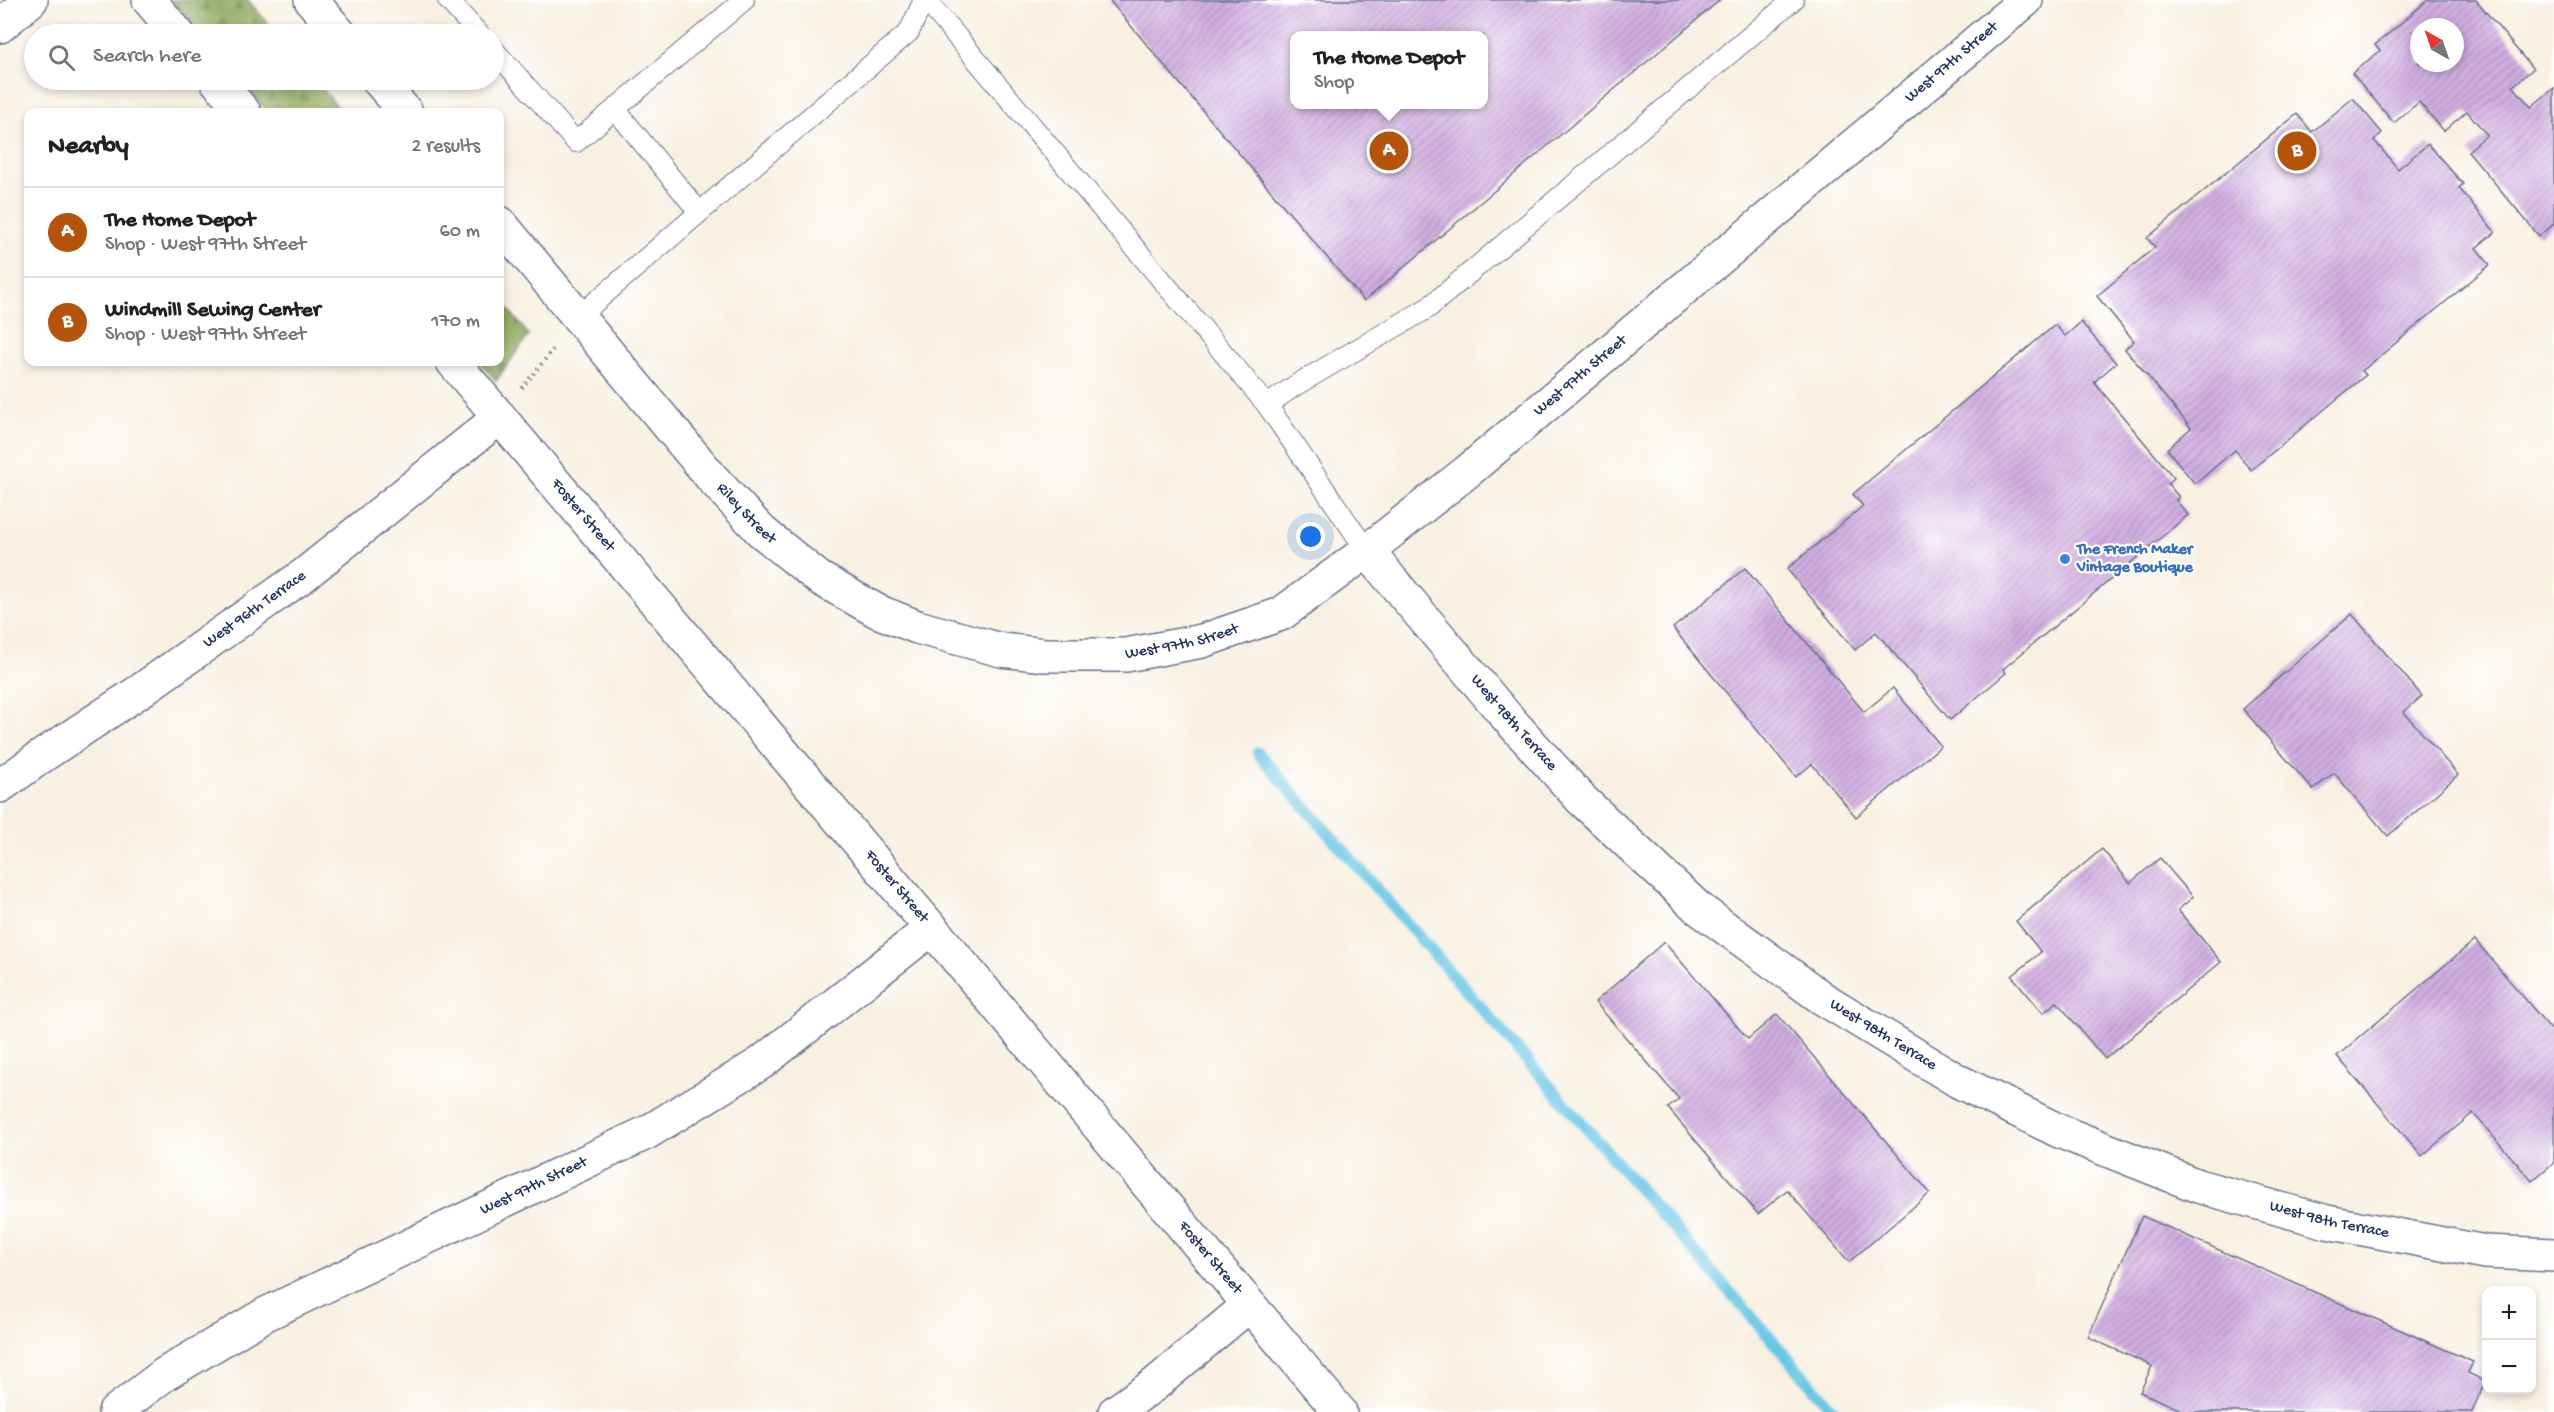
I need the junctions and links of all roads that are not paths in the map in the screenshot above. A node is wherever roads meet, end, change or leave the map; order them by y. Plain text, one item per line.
1 (31, 0) edge
2 (149, 0) edge
3 (311, 0) edge
4 (448, 0) edge
5 (744, 0) edge
6 (925, 0) edge
7 (1793, 0) edge
8 (2026, 0) edge
9 (169, 24) edge
10 (331, 24) edge
11 (470, 24) edge
12 (0, 26) edge
13 (504, 61) edge
14 (225, 90) edge
15 (387, 90) edge
16 (240, 108) edge
17 (402, 108) edge
18 (615, 109) junction
19 (699, 212) junction
20 (504, 228) edge
21 (578, 317) junction
22 (456, 366) edge
23 (1267, 405) junction
24 (500, 417) junction
25 (1367, 551) junction
26 (1086, 655) joint
27 (0, 786) edge
28 (932, 928) junction
29 (2554, 1256) edge
30 (1249, 1305) junction
31 (115, 1412) edge
32 (1115, 1412) edge
33 (1340, 1412) edge

1 - 12 street
2 - 9 street
3 - 10 street
4 - 11 lane
5 - 18 lane
6 - 19 lane
6 - 23 lane
7 - 23 lane
8 - 25 street, West 97th Street
13 - 18 lane
14 - 16 street
15 - 17 street
18 - 19 lane
19 - 21 lane
20 - 21 street, Riley Street
21 - 26 street, Riley Street
22 - 24 street, Foster Street
23 - 25 lane
24 - 27 street, West 96th Terrace
24 - 28 street, Foster Street
25 - 26 street, West 97th Street
25 - 29 street, West 98th Terrace
28 - 30 street, Foster Street
28 - 31 street, West 97th Street
30 - 32 street
30 - 33 street, Foster Street

